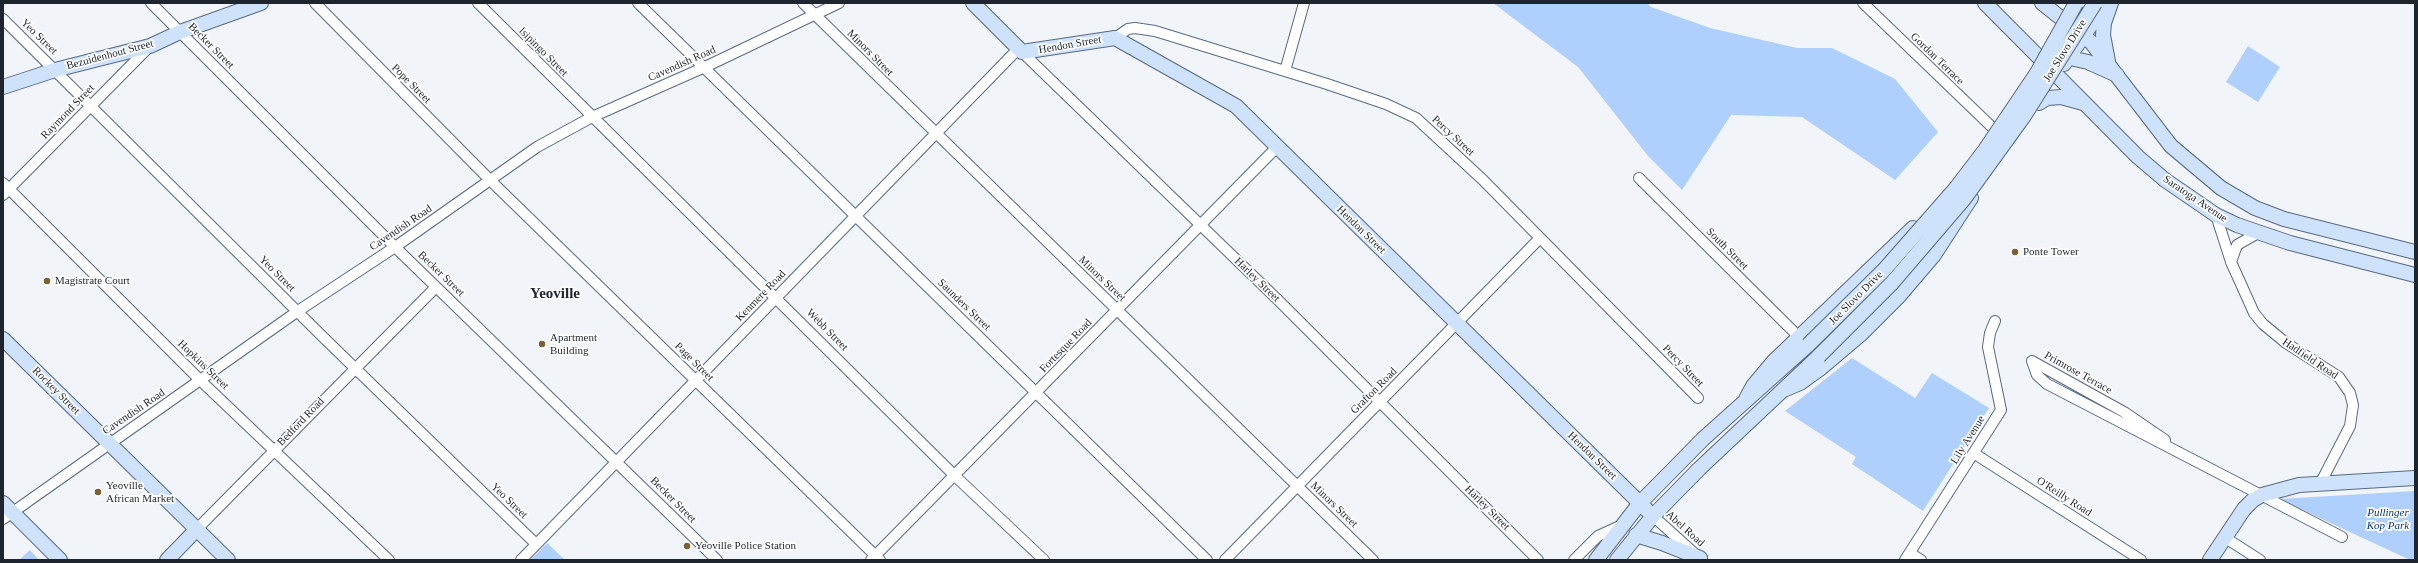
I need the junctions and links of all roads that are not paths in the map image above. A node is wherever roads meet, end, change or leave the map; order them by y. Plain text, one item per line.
1 (151, 3) edge
2 (261, 3) edge
3 (315, 3) edge
4 (478, 3) edge
5 (638, 3) edge
6 (803, 3) edge
7 (839, 3) edge
8 (973, 3) edge
9 (1304, 3) edge
10 (1863, 3) edge
11 (1985, 3) edge
12 (2042, 3) edge
13 (2076, 3) edge
14 (2095, 3) edge
15 (2106, 3) edge
16 (2111, 3) edge
17 (815, 15) junction
18 (3, 19) edge
19 (180, 32) junction
20 (2084, 35) junction
21 (1115, 38) junction
22 (150, 46) junction
23 (1020, 51) junction
24 (2068, 58) junction
25 (2043, 60) junction
26 (705, 67) junction
27 (55, 70) junction
28 (2113, 70) junction
29 (1285, 71) junction
30 (2057, 74) junction
31 (3, 87) edge
32 (2039, 103) junction
33 (2086, 104) junction
34 (91, 105) junction
35 (592, 117) junction
36 (1995, 130) junction
37 (936, 135) junction
38 (1277, 147) junction
39 (1639, 178) dead end
40 (491, 181) junction
41 (5, 189) edge
42 (2216, 215) junction
43 (855, 216) junction
44 (1200, 224) junction
45 (2258, 233) junction
46 (1540, 238) junction
47 (395, 247) junction
48 (2415, 252) edge
49 (2231, 262) junction
50 (2415, 275) edge
51 (436, 287) junction
52 (777, 298) junction
53 (1117, 310) junction
54 (298, 311) junction
55 (1995, 321) dead end
56 (1457, 324) junction
57 (3, 340) edge
58 (1803, 341) junction
59 (355, 367) junction
60 (696, 380) junction
61 (201, 381) junction
62 (1786, 389) junction
63 (1037, 393) junction
64 (1698, 398) dead end
65 (1380, 402) junction
66 (108, 443) junction
67 (274, 450) junction
68 (1974, 454) junction
69 (2182, 454) junction
70 (616, 460) junction
71 (955, 476) junction
72 (2415, 478) edge
73 (2320, 484) junction
74 (1297, 486) junction
75 (2262, 495) junction
76 (1640, 503) junction
77 (6, 511) edge
78 (1653, 516) junction
79 (1624, 524) junction
80 (197, 529) junction
81 (1636, 535) junction
82 (2342, 536) dead end
83 (2224, 537) junction
84 (536, 544) junction
85 (1908, 556) edge
86 (875, 559) edge
87 (1700, 559) edge
88 (60, 560) edge
89 (167, 560) edge
90 (228, 560) edge
91 (389, 560) edge
92 (521, 560) edge
93 (717, 560) edge
94 (1044, 560) edge
95 (1207, 560) edge
96 (1225, 560) edge
97 (1373, 560) edge
98 (1538, 560) edge
99 (1574, 560) edge
100 (1596, 560) edge
101 (1617, 560) edge
102 (1921, 560) edge
103 (2141, 560) edge
104 (2210, 560) edge
105 (2260, 560) edge

1 - 19 street, Becker Street
2 - 19 main road, Bezuidenhout Street
3 - 40 street, Pope Street
4 - 35 street, Isipingo Street
5 - 26 street, Saunders Street
6 - 17 street, Minors Street
7 - 17 street, Cavendish Road
8 - 23 main road, Harley Street
9 - 29 street
10 - 36 street, Gordon Terrace
11 - 25 main road, Saratoga Avenue
12 - 20 main road
13 - 58 main road, Joe Slovo Drive, bridge
14 - 62 main road, Joe Slovo Drive, bridge
15 - 20 main road
16 - 28 main road
17 - 26 street, Cavendish Road
17 - 37 street, Minors Street
18 - 27 street, Yeo Street
19 - 22 main road, Bezuidenhout Street
19 - 47 street, Becker Street
20 - 24 main road
20 - 28 main road
21 - 23 main road, Hendon Street
21 - 29 street, Percy Street
21 - 38 main road, Hendon Street
22 - 27 main road, Bezuidenhout Street
22 - 34 street, Raymond Street
23 - 37 street, Kenmere Road
23 - 44 street, Harley Street
24 - 25 main road
24 - 28 main road
24 - 30 main road
25 - 30 main road, Saratoga Avenue
25 - 36 main road
26 - 35 street, Cavendish Road
26 - 43 street, Saunders Street
27 - 31 main road, Bezuidenhout Street
27 - 34 street, Yeo Street
28 - 48 main road
29 - 46 street, Percy Street
30 - 32 main road
30 - 33 main road, Saratoga Avenue
32 - 33 main road
32 - 62 main road
33 - 42 main road, Saratoga Avenue
34 - 41 street, Raymond Street
34 - 54 street, Yeo Street
35 - 40 street, Cavendish Road
35 - 52 street, Webb Street
36 - 58 main road
37 - 43 street, Kenmere Road
37 - 53 street, Minors Street
38 - 44 street, Fortesque Road
38 - 56 main road, Hendon Street
39 - 58 street, South Street
40 - 47 street, Cavendish Road
40 - 60 street, Page Street
41 - 61 street, Hopkins Street
42 - 45 main road, Saratoga Avenue
42 - 49 street, Hadfield Road
43 - 52 street, Kenmere Road
43 - 63 street, Saunders Street
44 - 53 street, Fortesque Road
44 - 65 street, Harley Street
45 - 49 street
45 - 50 main road, Saratoga Avenue
46 - 56 street, Grafton Road
46 - 64 street, Percy Street
47 - 51 street, Becker Street
47 - 54 street, Cavendish Road
49 - 73 street, Hadfield Road
51 - 59 street, Bedford Road
51 - 70 street, Becker Street
52 - 60 street, Kenmere Road
52 - 71 street, Webb Street
53 - 63 street, Fortesque Road
53 - 74 street, Minors Street
54 - 59 street, Yeo Street
54 - 61 street, Cavendish Road
55 - 68 street, Lily Avenue
56 - 65 street, Grafton Road
56 - 76 main road, Hendon Street
57 - 66 main road, Rockey Street
58 - 76 main road, Joe Slovo Drive
59 - 67 street, Bedford Road
59 - 84 street, Yeo Street
60 - 70 street, Kenmere Road
60 - 86 street, Page Street
61 - 66 street, Cavendish Road
61 - 67 street, Hopkins Street
62 - 78 main road, Joe Slovo Drive
63 - 71 street, Fortesque Road
63 - 95 street, Saunders Street
65 - 74 street, Grafton Road
65 - 98 street, Harley Street
66 - 77 street, Cavendish Road
66 - 80 main road, Rockey Street
67 - 80 street, Bedford Road
67 - 91 street, Hopkins Street
68 - 85 street, Lily Avenue
68 - 103 street, O'Reilly Road
69 - 69 street, Primrose Terrace
69 - 75 street, Primrose Terrace
70 - 84 street, Kenmere Road
70 - 93 street, Becker Street
71 - 86 street, Fortesque Road
71 - 94 street, Webb Street
72 - 73 main road
73 - 75 main road
74 - 96 street, Grafton Road
74 - 97 street, Minors Street
75 - 82 street, Primrose Terrace
75 - 83 main road
76 - 78 main road, Hendon Street
76 - 79 main road, Joe Slovo Drive
77 - 88 main road
78 - 81 main road, Joe Slovo Drive
78 - 87 street, Abel Road
79 - 99 street
79 - 100 main road, Joe Slovo Drive
80 - 89 main road, Bedford Road
80 - 90 main road, Rockey Street
81 - 87 main road
81 - 101 main road, Joe Slovo Drive
83 - 104 main road
83 - 105 street
84 - 92 street, Kenmere Road
85 - 102 street

